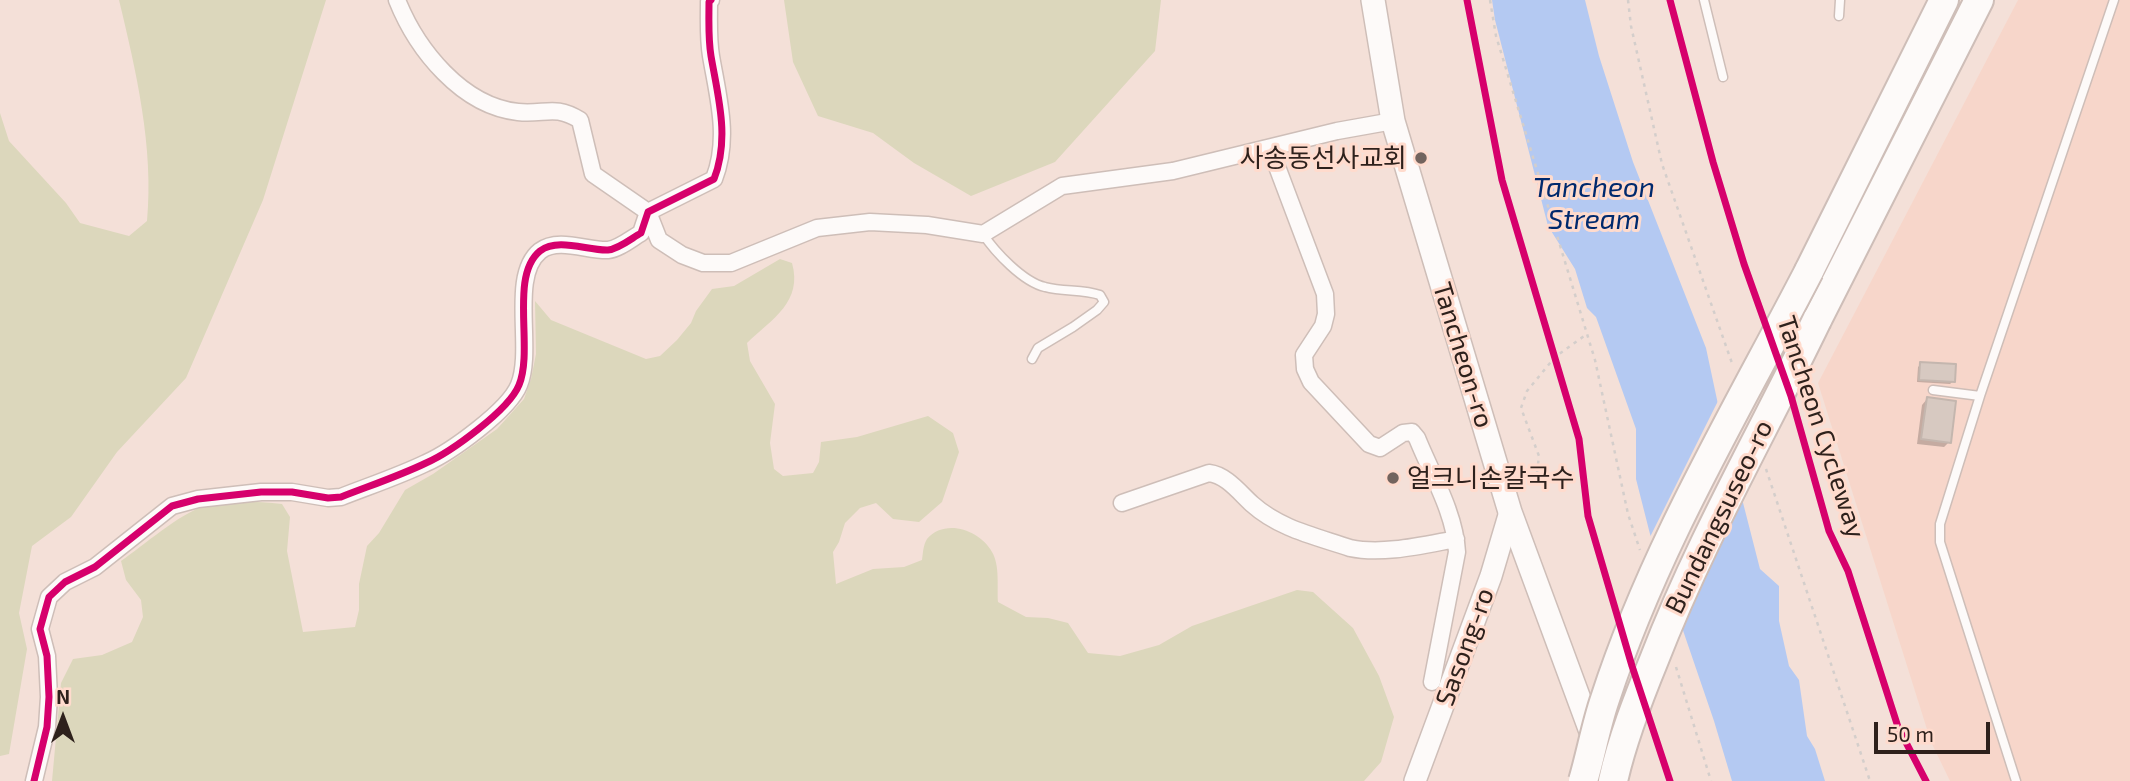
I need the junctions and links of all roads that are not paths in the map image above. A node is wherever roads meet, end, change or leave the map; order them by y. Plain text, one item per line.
1 (397, 0) edge
2 (711, 0) edge
3 (1373, 0) edge
4 (1704, 0) edge
5 (1840, 0) edge
6 (1944, 0) edge
7 (1979, 0) edge
8 (2114, 0) edge
9 (1839, 16) dead end
10 (1723, 77) dead end
11 (1393, 121) junction
12 (1270, 148) junction
13 (648, 212) junction
14 (982, 234) junction
15 (1032, 359) dead end
16 (1933, 390) dead end
17 (1980, 396) junction
18 (1122, 503) dead end
19 (1510, 512) junction
20 (1456, 539) junction
21 (1432, 682) dead end
22 (34, 781) edge
23 (1415, 781) edge
24 (1583, 781) edge
25 (1611, 781) edge
26 (2016, 781) edge

1 - 13 street
2 - 13 street
3 - 11 main road, Tancheon-ro
4 - 10 lane
5 - 9 lane
6 - 24 highway, Bundangsuseo-ro, bridge
7 - 25 highway, Bundangsuseo-ro, bridge
8 - 17 lane
11 - 12 street
11 - 19 main road, Tancheon-ro
12 - 14 street
12 - 20 street
13 - 14 street
13 - 22 street
14 - 15 lane
16 - 17 lane
17 - 26 lane
18 - 20 street
19 - 23 street, Sasong-ro
19 - 25 main road, Tancheon-ro
20 - 21 street

